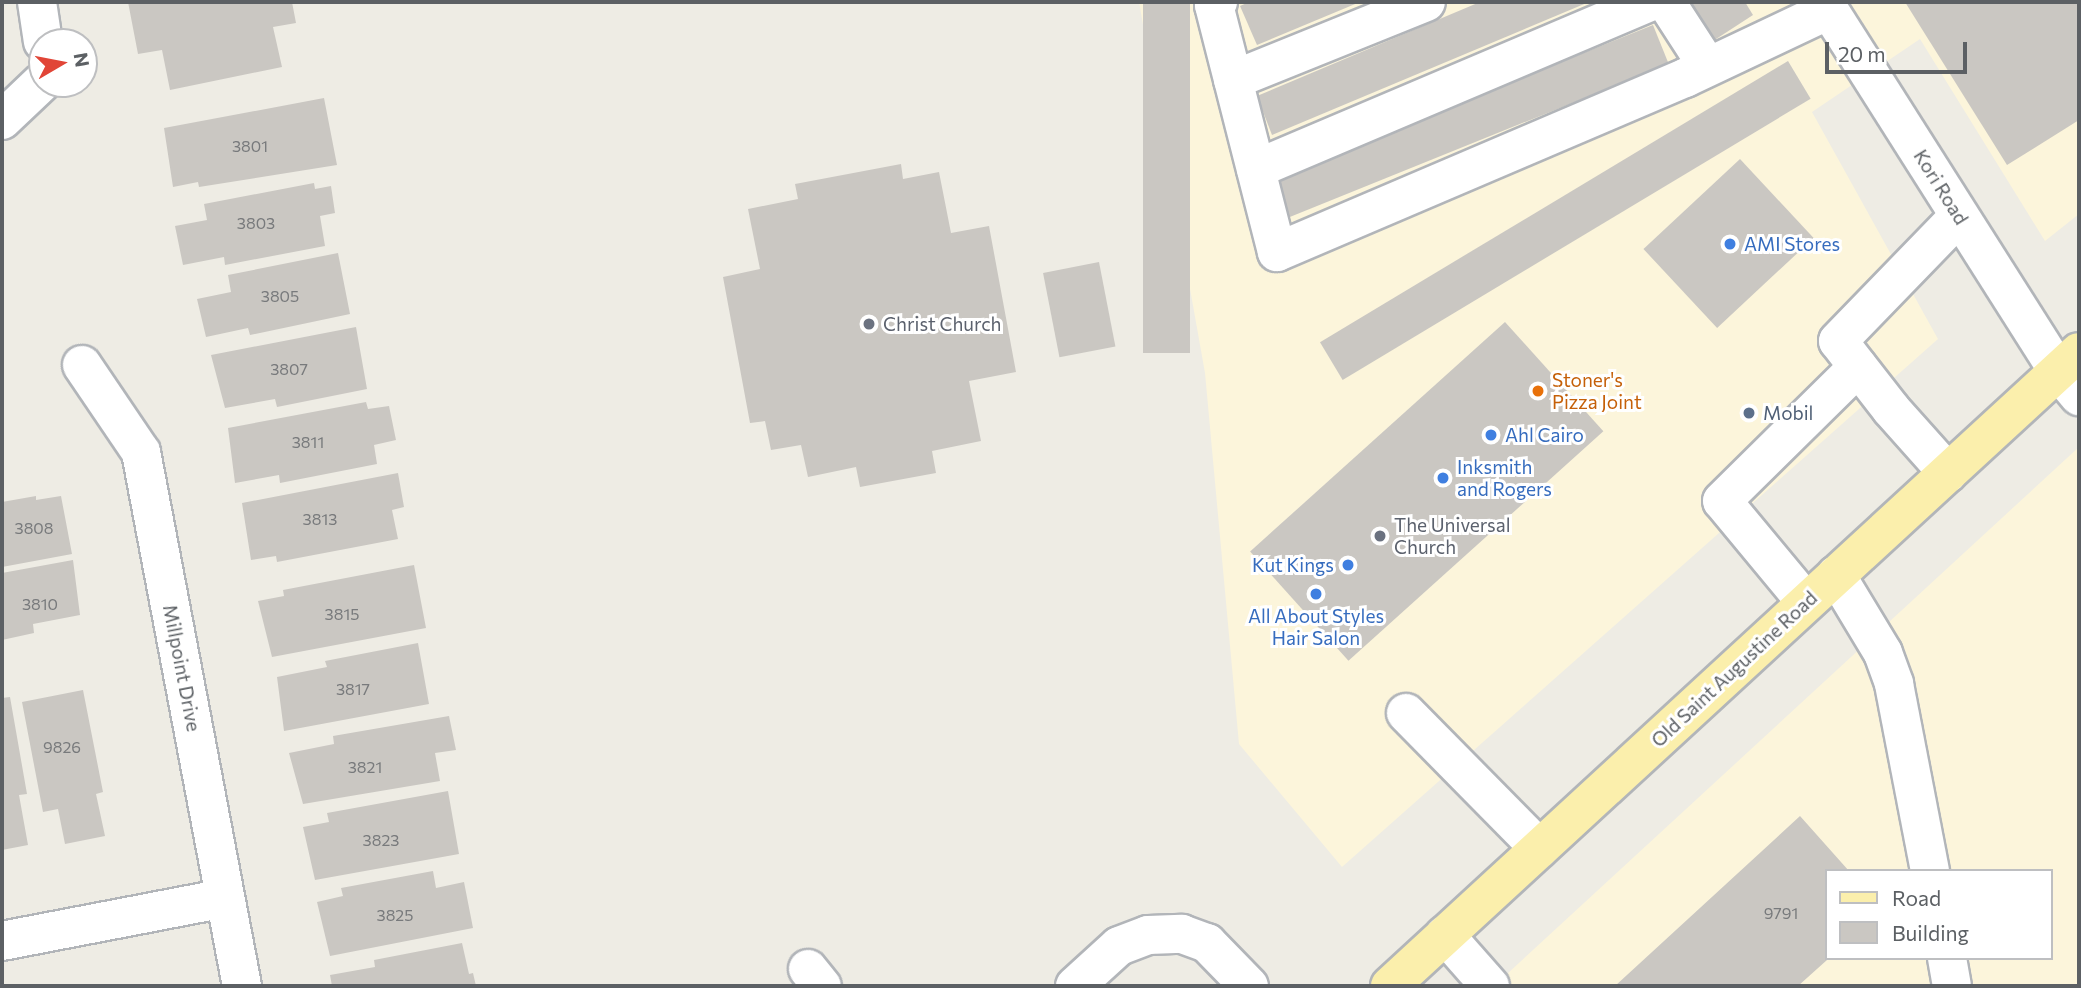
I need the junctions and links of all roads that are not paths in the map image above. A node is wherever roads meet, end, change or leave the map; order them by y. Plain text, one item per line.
1 (37, 2) edge
2 (1217, 2) edge
3 (1426, 2) edge
4 (1649, 2) edge
5 (1666, 2) edge
6 (1826, 6) edge
7 (41, 28) edge
8 (1708, 67) junction
9 (1233, 80) junction
10 (28, 95) edge
11 (2, 120) edge
12 (1256, 169) junction
13 (1959, 216) junction
14 (82, 365) dead end
15 (1858, 367) junction
16 (2072, 373) edge
17 (1948, 473) junction
18 (1836, 575) junction
19 (1806, 602) junction
20 (1406, 713) dead end
21 (1539, 848) junction
22 (1930, 869) edge
23 (225, 898) junction
24 (1446, 935) junction
25 (2, 941) edge
26 (1947, 960) edge
27 (242, 986) edge
28 (1075, 986) edge
29 (1249, 986) edge
30 (1390, 986) edge
31 (1490, 986) edge
32 (1952, 986) edge

1 - 7 street
2 - 9 street
3 - 9 street
4 - 12 street
5 - 8 street
6 - 8 street
6 - 13 street, Kori Road
8 - 12 street
9 - 12 street
10 - 11 street
13 - 15 street
13 - 16 street, Kori Road
14 - 23 street, Millpoint Drive
15 - 17 street
15 - 19 street
16 - 17 main road, Old Saint Augustine Road
17 - 18 main road, Old Saint Augustine Road
18 - 19 main road, Old Saint Augustine Road
18 - 22 street
19 - 21 main road, Old Saint Augustine Road
20 - 21 street
21 - 24 main road, Old Saint Augustine Road
23 - 25 street
23 - 27 street, Millpoint Drive
24 - 30 main road, Old Saint Augustine Road
24 - 31 street
26 - 32 street
28 - 29 street

